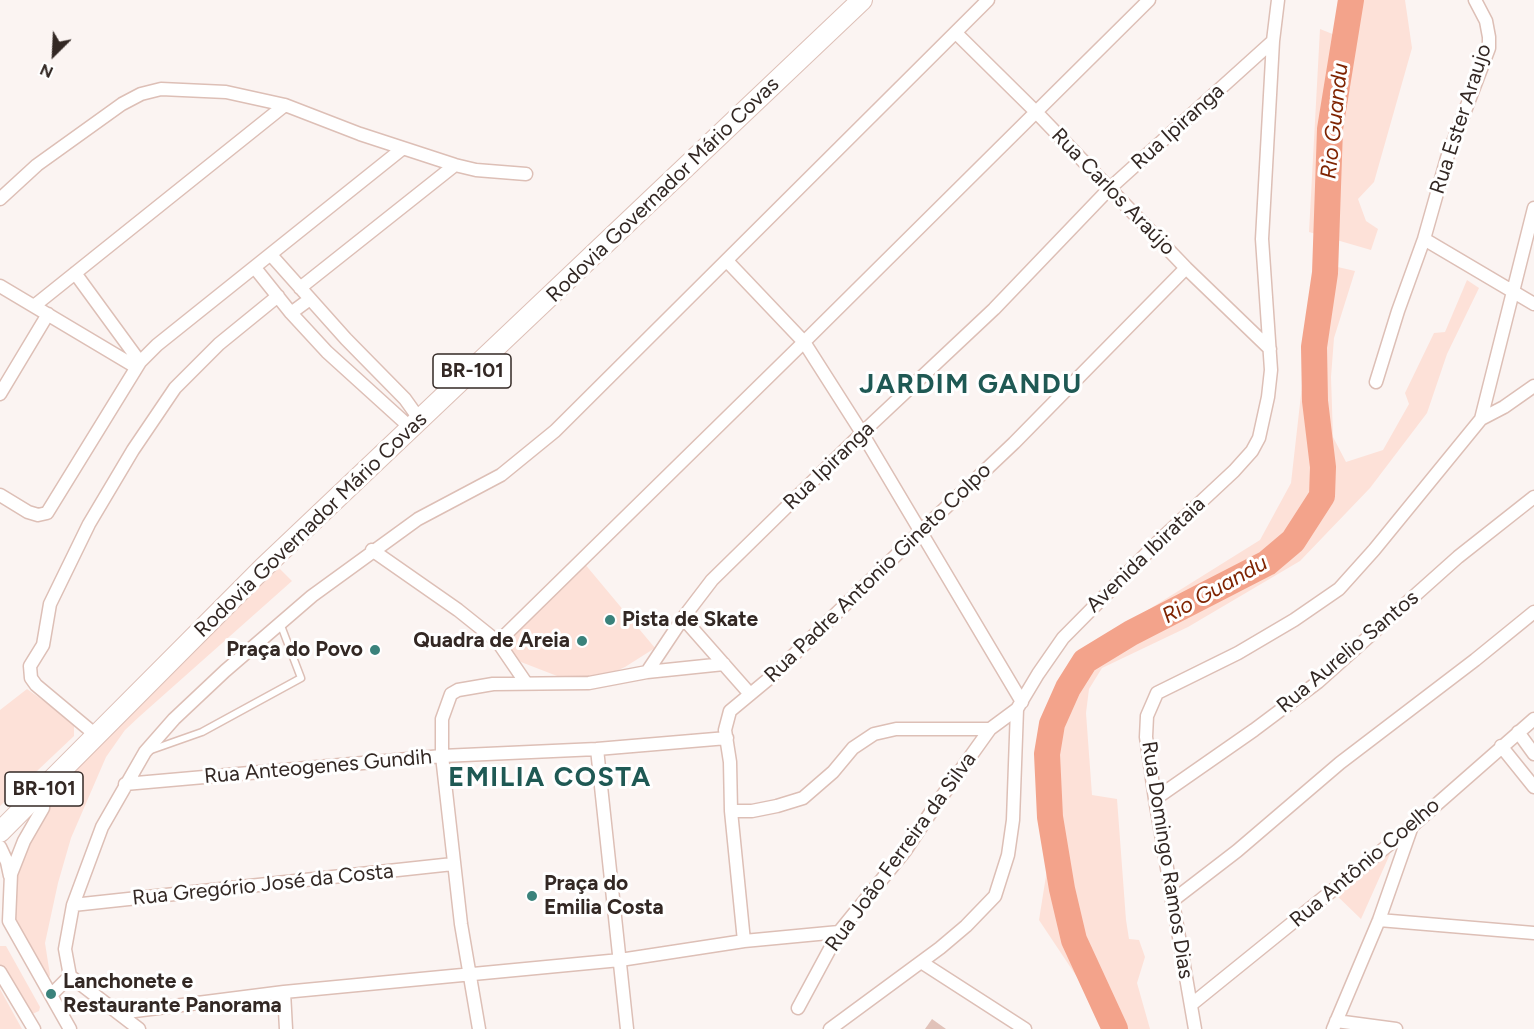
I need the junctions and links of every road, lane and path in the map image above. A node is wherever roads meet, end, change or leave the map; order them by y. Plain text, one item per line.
1 (862, 0) edge
2 (988, 0) edge
3 (1149, 0) edge
4 (1278, 0) edge
5 (1475, 0) edge
6 (956, 33) junction
7 (1273, 41) junction
8 (285, 105) junction
9 (1037, 112) junction
10 (402, 149) junction
11 (455, 165) junction
12 (526, 174) dead end
13 (1109, 189) junction
14 (0, 199) edge
15 (1534, 208) edge
16 (1424, 238) junction
17 (271, 255) junction
18 (727, 261) junction
19 (255, 267) junction
20 (1186, 268) junction
21 (75, 273) junction
22 (0, 286) edge
23 (300, 288) junction
24 (1512, 291) junction
25 (278, 296) junction
26 (310, 299) junction
27 (1534, 304) edge
28 (34, 306) junction
29 (291, 313) junction
30 (48, 314) junction
31 (804, 342) junction
32 (1270, 349) junction
33 (138, 365) junction
34 (1376, 382) dead end
35 (1534, 387) edge
36 (0, 394) edge
37 (1481, 419) junction
38 (416, 424) junction
39 (862, 433) junction
40 (0, 495) edge
41 (1534, 496) edge
42 (920, 532) junction
43 (372, 550) junction
44 (1534, 612) edge
45 (683, 618) junction
46 (280, 623) junction
47 (498, 642) junction
48 (724, 664) junction
49 (647, 672) junction
50 (526, 683) junction
51 (750, 694) junction
52 (1020, 705) junction
53 (1534, 719) edge
54 (990, 729) junction
55 (1518, 732) junction
56 (97, 736) junction
57 (727, 738) junction
58 (1501, 746) junction
59 (597, 749) junction
60 (145, 752) junction
61 (1534, 754) edge
62 (442, 756) junction
63 (125, 784) junction
64 (1534, 787) edge
65 (45, 788) junction
66 (1155, 799) junction
67 (731, 811) junction
68 (1412, 826) junction
69 (0, 832) edge
70 (0, 847) edge
71 (453, 864) junction
72 (10, 878) junction
73 (1172, 902) junction
74 (72, 905) junction
75 (1379, 920) junction
76 (9, 921) junction
77 (0, 931) edge
78 (839, 932) junction
79 (1534, 933) edge
80 (744, 942) junction
81 (620, 960) junction
82 (921, 962) junction
83 (0, 972) edge
84 (471, 975) junction
85 (70, 976) junction
86 (284, 992) junction
87 (51, 995) junction
88 (1192, 1004) junction
89 (798, 1008) dead end
90 (119, 1013) junction
91 (1334, 1025) edge
92 (34, 1029) edge
93 (70, 1029) edge
94 (139, 1029) edge
95 (286, 1029) edge
96 (479, 1029) edge
97 (627, 1029) edge
98 (830, 1029) edge
99 (1025, 1029) edge
100 (1195, 1029) edge
101 (1396, 1029) edge

1 - 38 highway, Rodovia Governador Mário Covas / BR-101
2 - 6 street
3 - 9 street
4 - 7 street, Avenida Ibirataia
5 - 16 street, Rua Ester Araujo
6 - 9 street, Rua Carlos Araújo
6 - 18 street
7 - 13 street, Rua Ipiranga
7 - 32 street, Avenida Ibirataia
8 - 10 street
8 - 14 street
8 - 21 street
9 - 13 street, Rua Carlos Araújo
9 - 31 street
10 - 11 street
10 - 17 street
11 - 12 street
11 - 23 street
13 - 20 street, Rua Carlos Araújo
13 - 39 street, Rua Ipiranga
15 - 24 street
16 - 24 street
16 - 34 street, Rua Ester Araujo
17 - 19 street
17 - 23 street
18 - 31 street
18 - 43 street
19 - 25 street
19 - 33 street
20 - 32 street, Rua Carlos Araújo
20 - 42 street, Rua Padre Antonio Gineto Colpo
21 - 28 street
21 - 33 street
22 - 28 street
23 - 26 street
24 - 27 street
24 - 37 street
25 - 29 street
25 - 56 street
26 - 29 street
26 - 38 street
28 - 30 street
29 - 38 street
30 - 33 street
30 - 36 street
31 - 39 street
31 - 47 street
32 - 52 street, Avenida Ibirataia
33 - 40 street
35 - 37 street
37 - 66 street, Rua Domingo Ramos Dias
38 - 56 highway, Rodovia Governador Mário Covas / BR-101
39 - 42 street
39 - 45 street, Rua Ipiranga
41 - 66 street, Rua Aurelio Santos
42 - 51 street, Rua Padre Antonio Gineto Colpo
42 - 52 street
43 - 46 street
43 - 47 street
44 - 73 street
45 - 48 street
45 - 49 street, Rua Ipiranga
46 - 60 street
46 - 60 lane
47 - 50 street
48 - 49 street
48 - 51 street
49 - 50 street
50 - 62 street
51 - 57 street, Rua Padre Antonio Gineto Colpo
52 - 54 street, Rua João Ferreira da Silva
52 - 82 street
53 - 55 street, Rua Antônio Coelho
54 - 67 street
54 - 78 street, Rua João Ferreira da Silva
55 - 58 street, Rua Antônio Coelho
55 - 61 street
56 - 65 highway, Rodovia Governador Mário Covas / BR-101
57 - 59 street, Rua Anteogenes Gundih
57 - 67 street, Rua Padre Antonio Gineto Colpo
58 - 64 street
58 - 68 street, Rua Antônio Coelho
59 - 62 street, Rua Anteogenes Gundih
59 - 81 street
60 - 63 street
62 - 63 street, Rua Anteogenes Gundih
62 - 71 street
63 - 74 street
65 - 69 highway, Rodovia Governador Mário Covas / BR-101
65 - 72 street
66 - 73 street, Rua Domingo Ramos Dias
67 - 80 street, Rua Padre Antonio Gineto Colpo
68 - 75 street
68 - 88 street, Rua Antônio Coelho
70 - 72 street
71 - 74 street, Rua Gregório José da Costa
71 - 84 street
72 - 76 street
73 - 88 street, Rua Domingo Ramos Dias
74 - 85 street
75 - 79 street
75 - 91 street
76 - 77 street
76 - 87 street
78 - 80 street
78 - 89 street, Rua João Ferreira da Silva
80 - 81 street
81 - 84 street
81 - 97 street
82 - 98 street
82 - 99 street
83 - 92 street
84 - 86 street
84 - 96 street
85 - 87 street
85 - 90 street
86 - 90 street
86 - 95 street
87 - 93 street
88 - 100 street, Rua Domingo Ramos Dias
90 - 94 street
91 - 101 street

